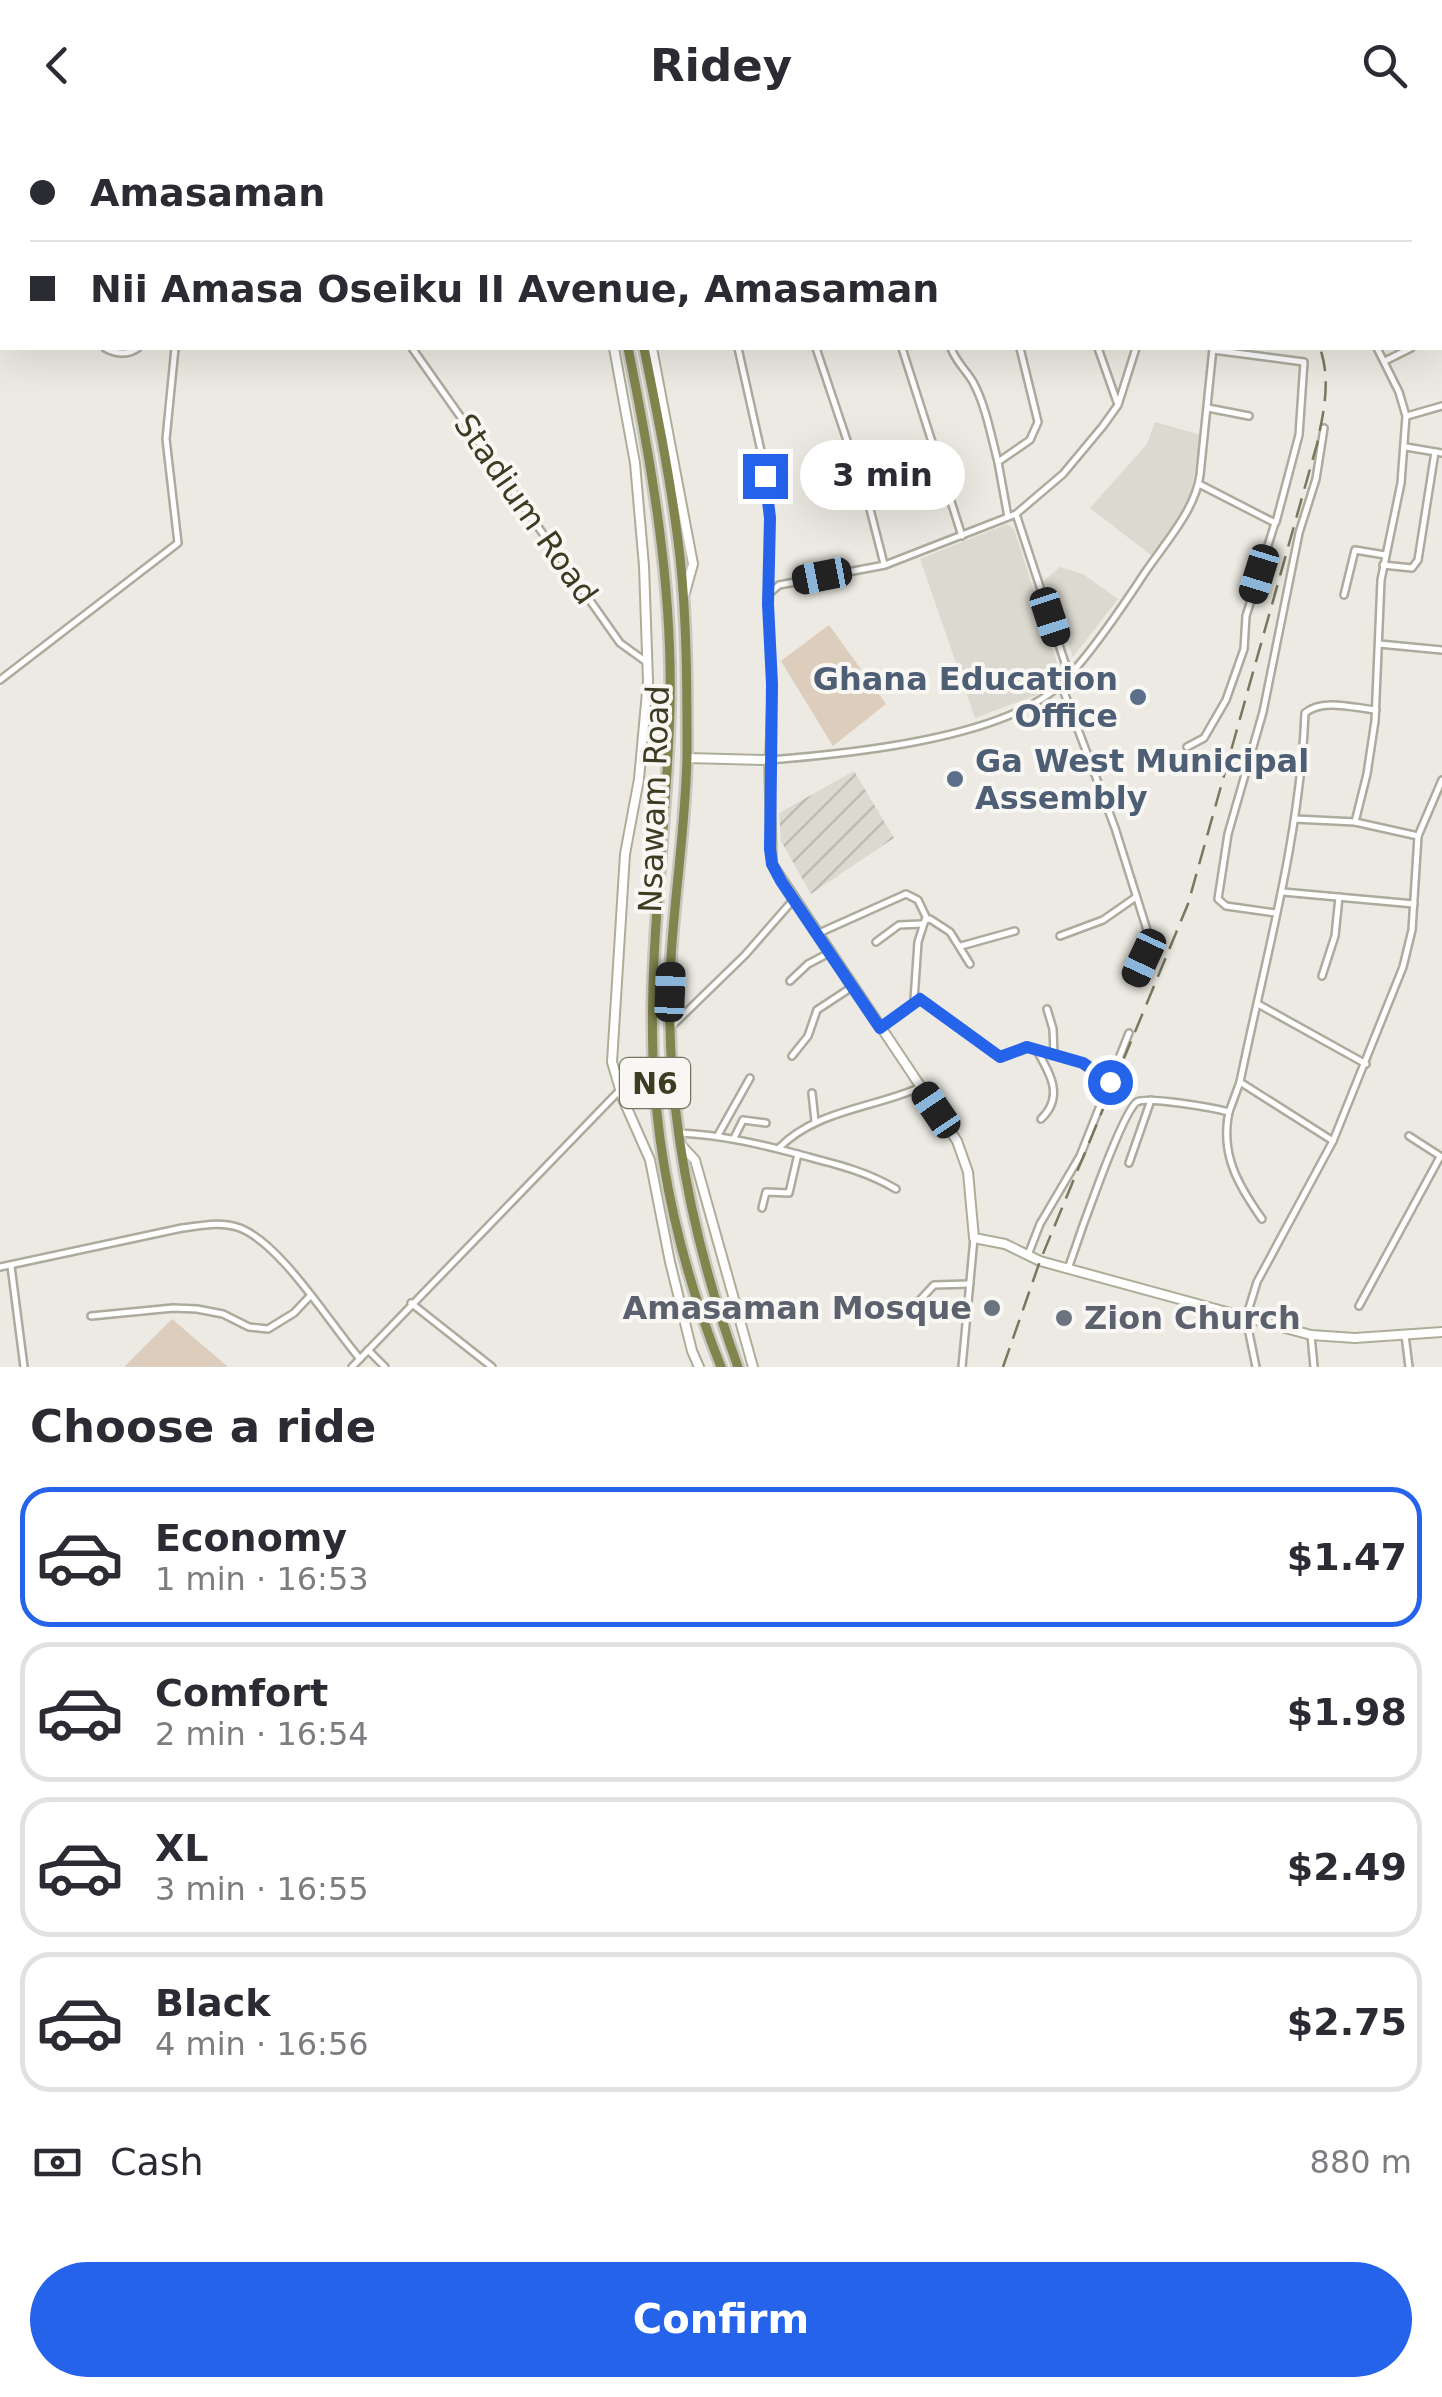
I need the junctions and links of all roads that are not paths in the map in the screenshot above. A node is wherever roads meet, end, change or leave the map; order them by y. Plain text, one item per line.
1 (109, 350) edge
2 (135, 350) edge
3 (175, 350) edge
4 (413, 350) edge
5 (614, 350) edge
6 (628, 350) edge
7 (648, 350) edge
8 (738, 350) edge
9 (817, 350) edge
10 (903, 350) edge
11 (951, 350) edge
12 (1020, 350) edge
13 (1099, 350) edge
14 (1135, 350) edge
15 (1213, 350) edge
16 (1220, 350) edge
17 (1377, 350) edge
18 (1406, 350) edge
19 (1385, 361) junction
20 (1118, 405) junction
21 (1442, 406) edge
22 (1208, 408) junction
23 (1249, 416) dead end
24 (1406, 416) junction
25 (1324, 428) dead end
26 (1404, 446) junction
27 (1439, 453) edge
28 (998, 462) junction
29 (1199, 484) junction
30 (1016, 514) junction
31 (1008, 517) junction
32 (1276, 523) junction
33 (962, 536) junction
34 (1386, 555) junction
35 (884, 564) junction
36 (1383, 564) junction
37 (770, 593) junction
38 (1344, 595) dead end
39 (1379, 644) junction
40 (1442, 650) edge
41 (648, 662) junction
42 (1069, 675) junction
43 (0, 680) edge
44 (1062, 684) junction
45 (1376, 710) junction
46 (1187, 748) dead end
47 (687, 758) junction
48 (769, 760) junction
49 (1442, 780) edge
50 (1294, 820) junction
51 (1355, 822) junction
52 (1418, 836) junction
53 (1283, 892) junction
54 (1340, 897) junction
55 (1136, 898) junction
56 (794, 899) junction
57 (1415, 904) junction
58 (1276, 913) junction
59 (925, 922) junction
60 (1015, 931) dead end
61 (817, 935) junction
62 (1060, 936) dead end
63 (876, 942) dead end
64 (961, 946) junction
65 (829, 953) junction
66 (970, 964) dead end
67 (1322, 976) dead end
68 (1134, 980) dead end
69 (790, 981) dead end
70 (852, 987) junction
71 (914, 1000) junction
72 (1258, 1004) junction
73 (1047, 1009) dead end
74 (669, 1028) junction
75 (880, 1028) junction
76 (1129, 1033) dead end
77 (1036, 1049) junction
78 (1054, 1054) junction
79 (792, 1056) dead end
80 (1366, 1064) junction
81 (750, 1078) dead end
82 (1110, 1082) junction
83 (1240, 1082) junction
84 (921, 1087) junction
85 (620, 1090) junction
86 (812, 1093) dead end
87 (1151, 1100) junction
88 (1229, 1112) junction
89 (1041, 1119) dead end
90 (815, 1121) junction
91 (766, 1123) dead end
92 (718, 1135) junction
93 (1409, 1136) dead end
94 (678, 1138) junction
95 (734, 1138) junction
96 (1333, 1141) junction
97 (779, 1148) junction
98 (798, 1154) junction
99 (1441, 1158) edge
100 (1129, 1163) dead end
101 (896, 1189) dead end
102 (762, 1208) dead end
103 (1262, 1220) dead end
104 (974, 1238) junction
105 (1028, 1255) junction
106 (11, 1266) junction
107 (0, 1268) edge
108 (1068, 1269) junction
109 (970, 1284) junction
110 (310, 1296) junction
111 (412, 1303) junction
112 (1359, 1306) dead end
113 (877, 1307) dead end
114 (92, 1316) dead end
115 (1246, 1318) junction
116 (1442, 1332) edge
117 (1311, 1335) junction
118 (1405, 1335) junction
119 (368, 1350) junction
120 (360, 1359) junction
121 (24, 1367) edge
122 (352, 1367) edge
123 (385, 1367) edge
124 (492, 1367) edge
125 (700, 1367) edge
126 (720, 1367) edge
127 (738, 1367) edge
128 (752, 1367) edge
129 (962, 1367) edge
130 (1256, 1367) edge
131 (1314, 1367) edge
132 (1409, 1367) edge

1 - 2 street
3 - 43 street
4 - 41 street, Stadium Road
5 - 41 main road
6 - 126 highway, Nsawam Road / N6
7 - 47 highway, Nsawam Road / N6
8 - 37 street
9 - 35 street
10 - 33 street
11 - 28 street
12 - 28 street
13 - 20 street
14 - 20 street
15 - 22 street
16 - 32 street
17 - 19 street
18 - 19 street
19 - 24 street
20 - 30 street
21 - 24 street
22 - 23 street
22 - 29 street
24 - 26 street
25 - 58 street
26 - 27 street
26 - 34 street
27 - 36 street
28 - 31 street
29 - 32 street
29 - 42 street
30 - 31 street
30 - 42 street
31 - 33 street
32 - 46 street
33 - 35 street
34 - 36 street
34 - 38 street
35 - 37 street
36 - 39 street
37 - 48 street
39 - 40 street
39 - 45 street
41 - 85 main road
42 - 44 street
44 - 48 street
44 - 55 street
45 - 50 street
45 - 51 street
47 - 48 main road
47 - 74 highway, Nsawam Road / N6
48 - 56 main road
49 - 52 street
50 - 51 street
50 - 53 street
51 - 52 street
52 - 57 street
53 - 54 street
53 - 58 street
54 - 57 street
54 - 67 street
55 - 62 street
55 - 68 street
56 - 61 main road
56 - 74 street
57 - 80 street
58 - 72 street
59 - 61 street
59 - 63 street
59 - 64 street
59 - 71 street
60 - 64 street
61 - 65 main road
64 - 66 street
65 - 69 street
65 - 70 main road
70 - 75 main road
70 - 79 street
71 - 75 street
71 - 77 street
72 - 80 street
72 - 83 street
73 - 78 street
74 - 94 highway, Nsawam Road / N6
75 - 84 main road
76 - 82 street
77 - 78 street
77 - 89 street
78 - 82 street
80 - 96 street
81 - 92 street
82 - 105 street
83 - 88 street
83 - 96 street
84 - 90 street
84 - 104 main road
85 - 111 street
85 - 125 main road
86 - 90 street
87 - 88 street
87 - 100 street
87 - 108 street
88 - 103 street
90 - 97 street
91 - 95 street
92 - 94 street
92 - 95 street
93 - 99 street
94 - 127 highway, Nsawam Road / N6
94 - 128 main road
95 - 97 street
96 - 115 street
97 - 98 street
98 - 101 street
98 - 102 street
99 - 112 street
104 - 105 main road
104 - 109 street
105 - 108 main road
106 - 107 street
106 - 110 street
106 - 121 street
108 - 115 main road
109 - 113 street
109 - 129 street
110 - 114 street
110 - 120 street
111 - 119 street
111 - 124 street
115 - 117 main road
115 - 130 street
116 - 118 main road
117 - 118 main road
117 - 131 street
118 - 132 street
119 - 120 street
119 - 123 street
120 - 122 street

